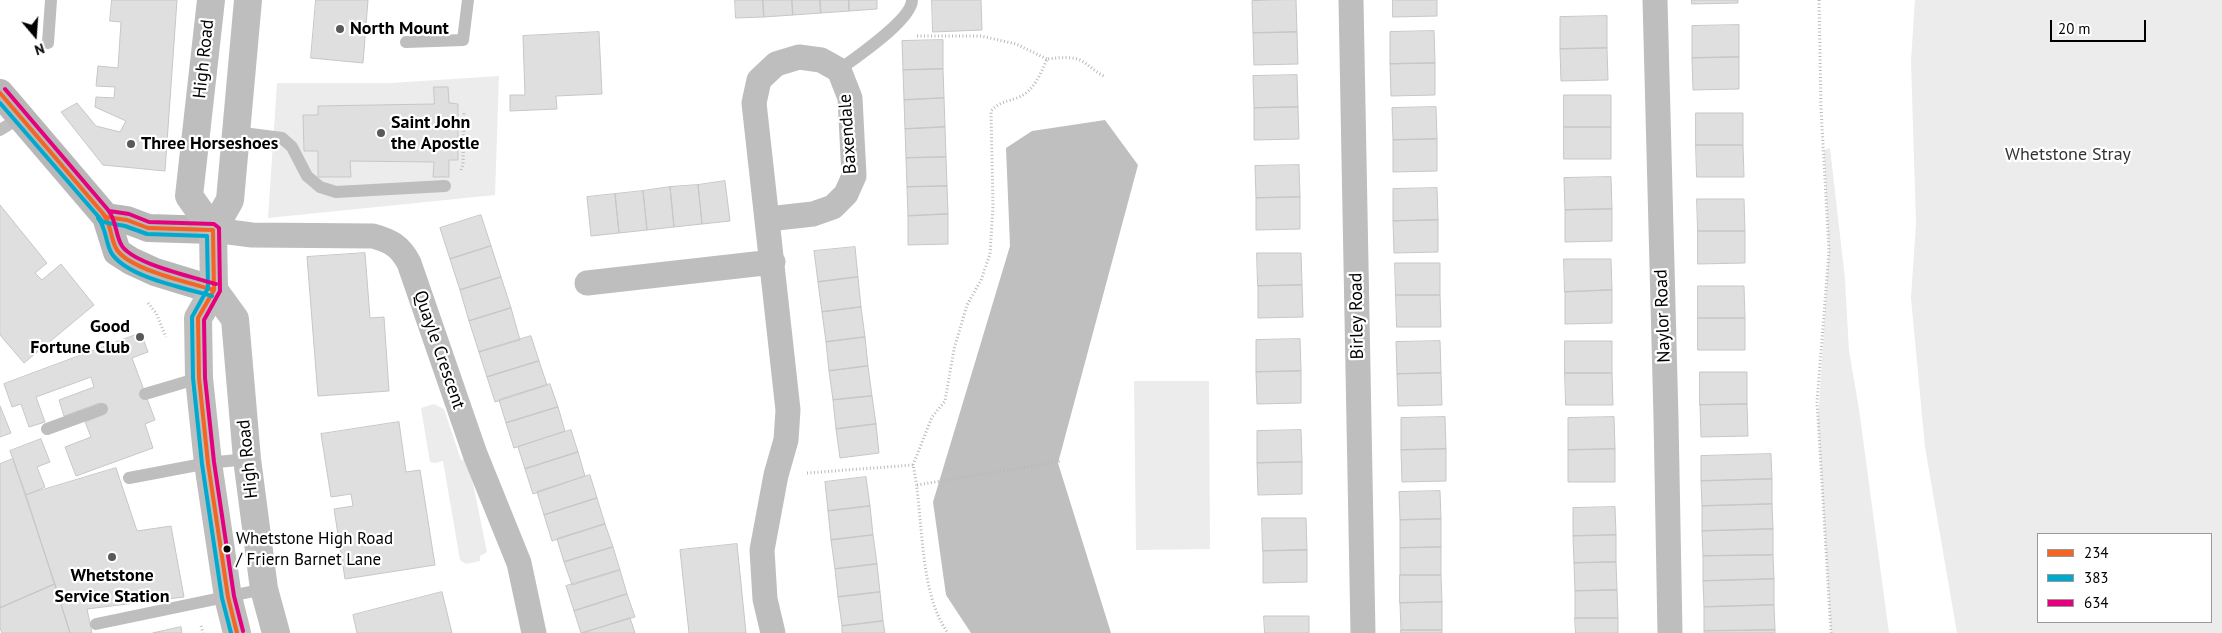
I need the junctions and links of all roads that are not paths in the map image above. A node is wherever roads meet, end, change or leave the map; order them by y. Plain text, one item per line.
1 (51, 0) edge
2 (211, 0) edge
3 (248, 0) edge
4 (468, 0) edge
5 (912, 0) edge
6 (1351, 0) edge
7 (1655, 0) edge
8 (406, 42) dead end
9 (48, 43) dead end
10 (839, 70) junction
11 (0, 93) edge
12 (10, 124) edge
13 (235, 132) junction
14 (445, 186) road end
15 (106, 217) junction
16 (768, 219) junction
17 (213, 230) junction
18 (773, 262) junction
19 (587, 283) dead end
20 (214, 290) junction
21 (199, 378) junction
22 (145, 394) dead end
23 (102, 409) dead end
24 (47, 429) dead end
25 (247, 458) junction
26 (208, 463) junction
27 (129, 478) dead end
28 (264, 588) junction
29 (228, 597) junction
30 (96, 624) dead end
31 (237, 633) edge
32 (276, 633) edge
33 (534, 633) edge
34 (773, 633) edge
35 (1363, 633) edge
36 (1670, 633) edge

1 - 9 lane
2 - 17 main road, High Road
3 - 13 main road
4 - 8 lane
5 - 10 lane
6 - 35 street, Birley Road
7 - 36 street, Naylor Road
10 - 16 street, Baxendale
10 - 16 street, Baxendale
11 - 12 main road
12 - 15 main road
13 - 14 lane
13 - 17 main road
15 - 17 main road
15 - 20 main road
16 - 18 street, Baxendale
17 - 20 main road
17 - 33 street, Quayle Crescent
18 - 19 street
18 - 34 street, Baxendale
20 - 21 main road
20 - 25 main road, High Road
21 - 22 lane
21 - 26 main road
23 - 24 lane
25 - 26 lane
25 - 28 main road, High Road
26 - 27 lane
26 - 29 main road
28 - 29 lane
28 - 32 main road, High Road
29 - 30 lane
29 - 31 main road

